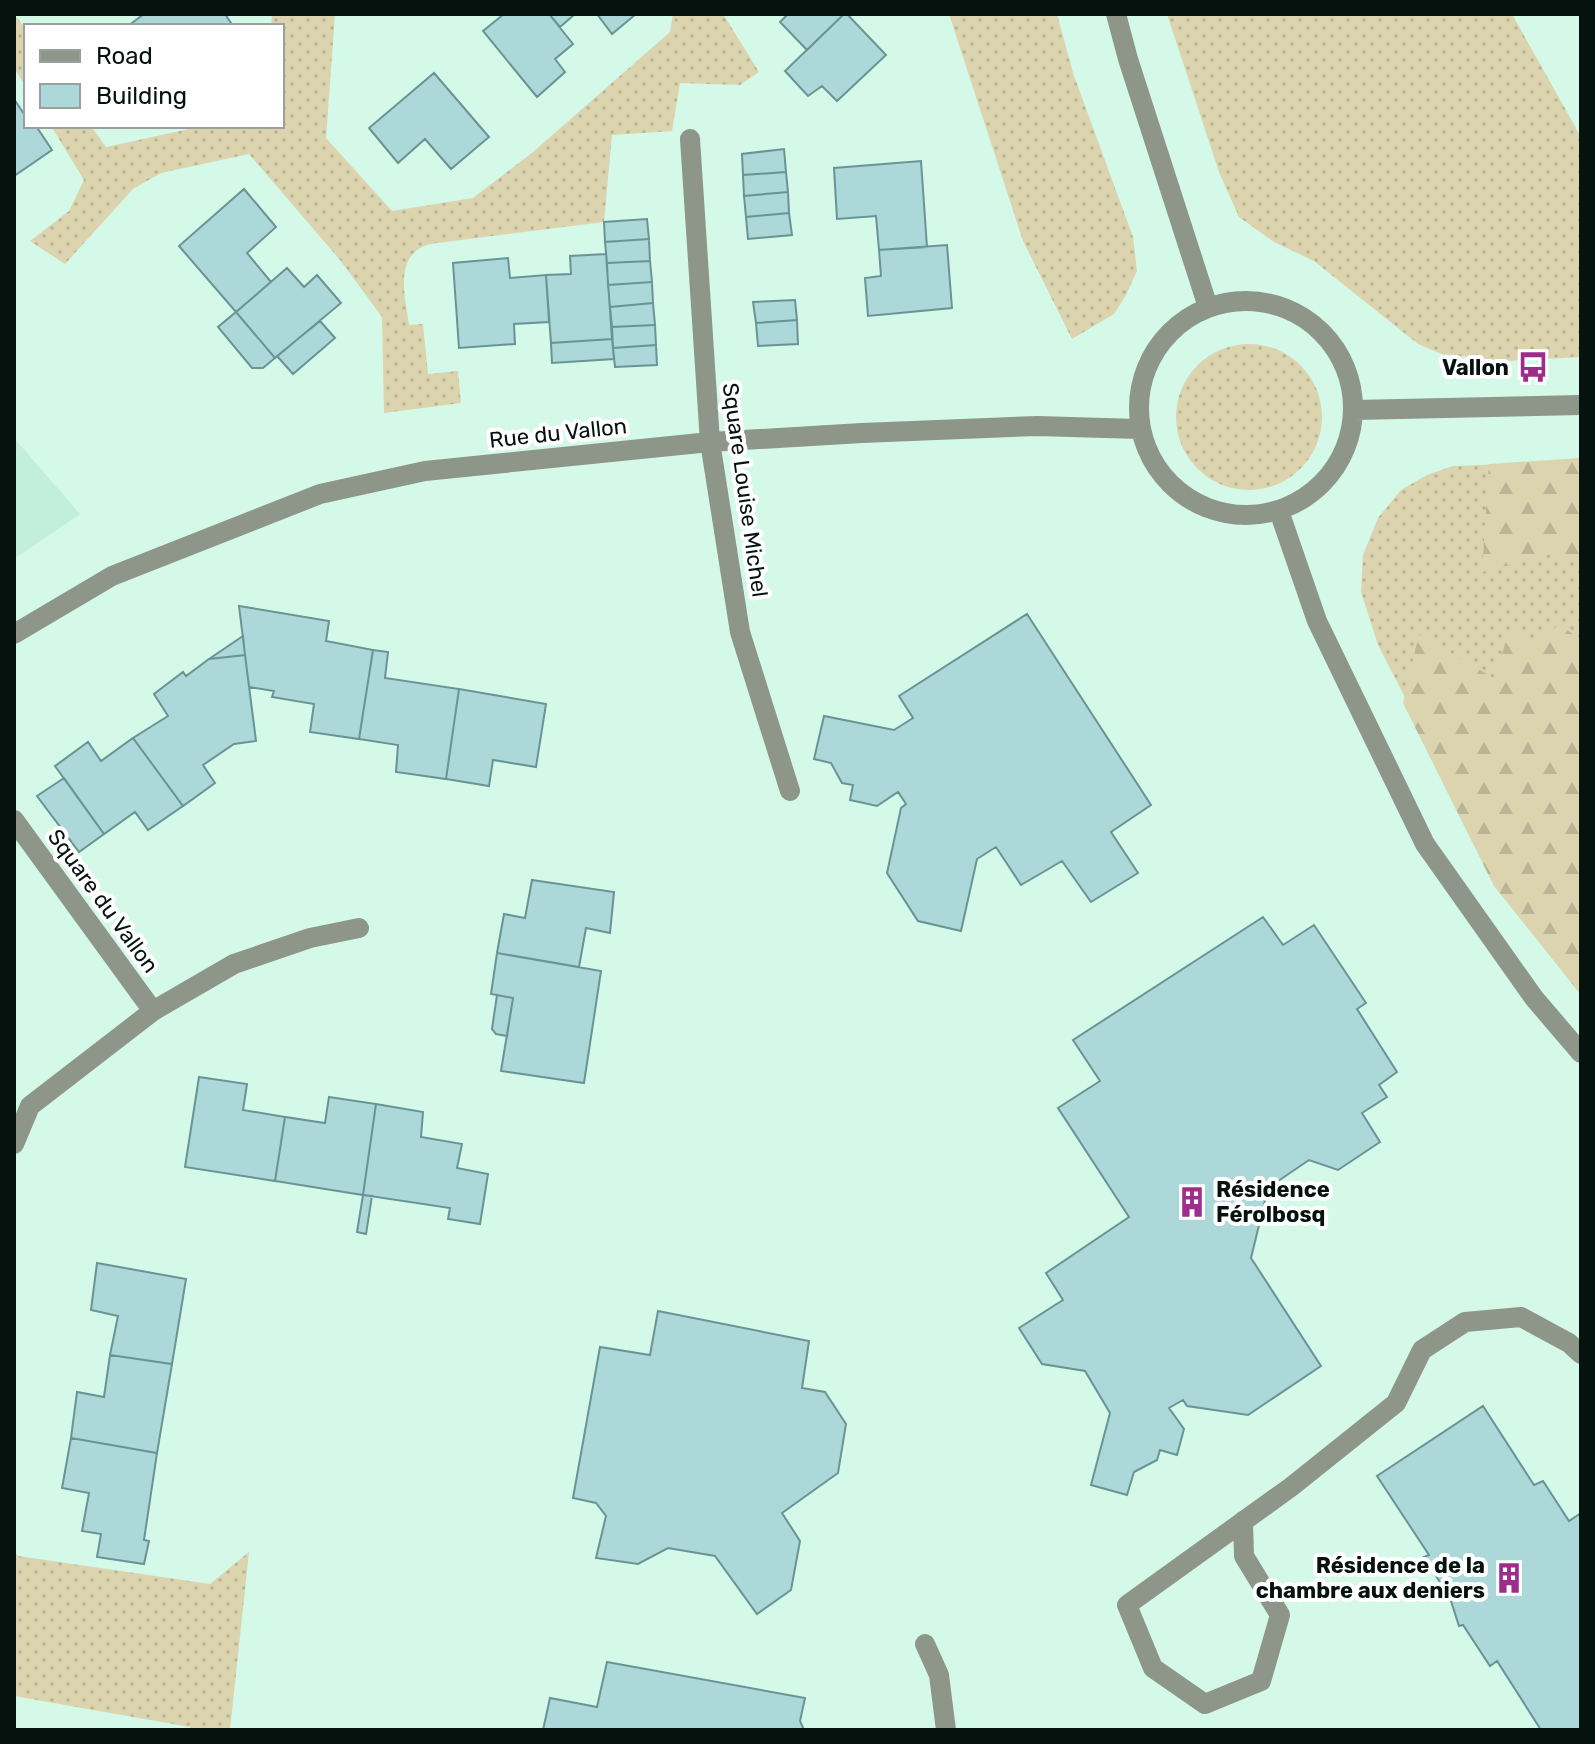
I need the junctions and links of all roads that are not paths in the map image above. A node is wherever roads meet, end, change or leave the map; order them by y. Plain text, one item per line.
1 (1116, 14) edge
2 (690, 139) dead end
3 (1208, 307) junction
4 (1581, 405) edge
5 (1354, 410) junction
6 (1139, 429) junction
7 (710, 442) junction
8 (1279, 511) junction
9 (14, 634) edge
10 (790, 791) dead end
11 (14, 820) edge
12 (359, 928) dead end
13 (153, 1011) junction
14 (1581, 1053) edge
15 (14, 1144) edge
16 (1581, 1354) edge
17 (1243, 1521) junction
18 (925, 1644) dead end
19 (946, 1730) edge

1 - 3 street
2 - 7 street, Square Louise Michel
3 - 5 street
3 - 6 street
4 - 5 street
5 - 8 street
6 - 7 street, Rue du Vallon
6 - 8 street
7 - 9 street, Rue du Vallon
7 - 10 street, Square Louise Michel
8 - 14 street
11 - 13 street, Square du Vallon
12 - 13 street
13 - 15 street
16 - 17 street
17 - 17 street
18 - 19 street

